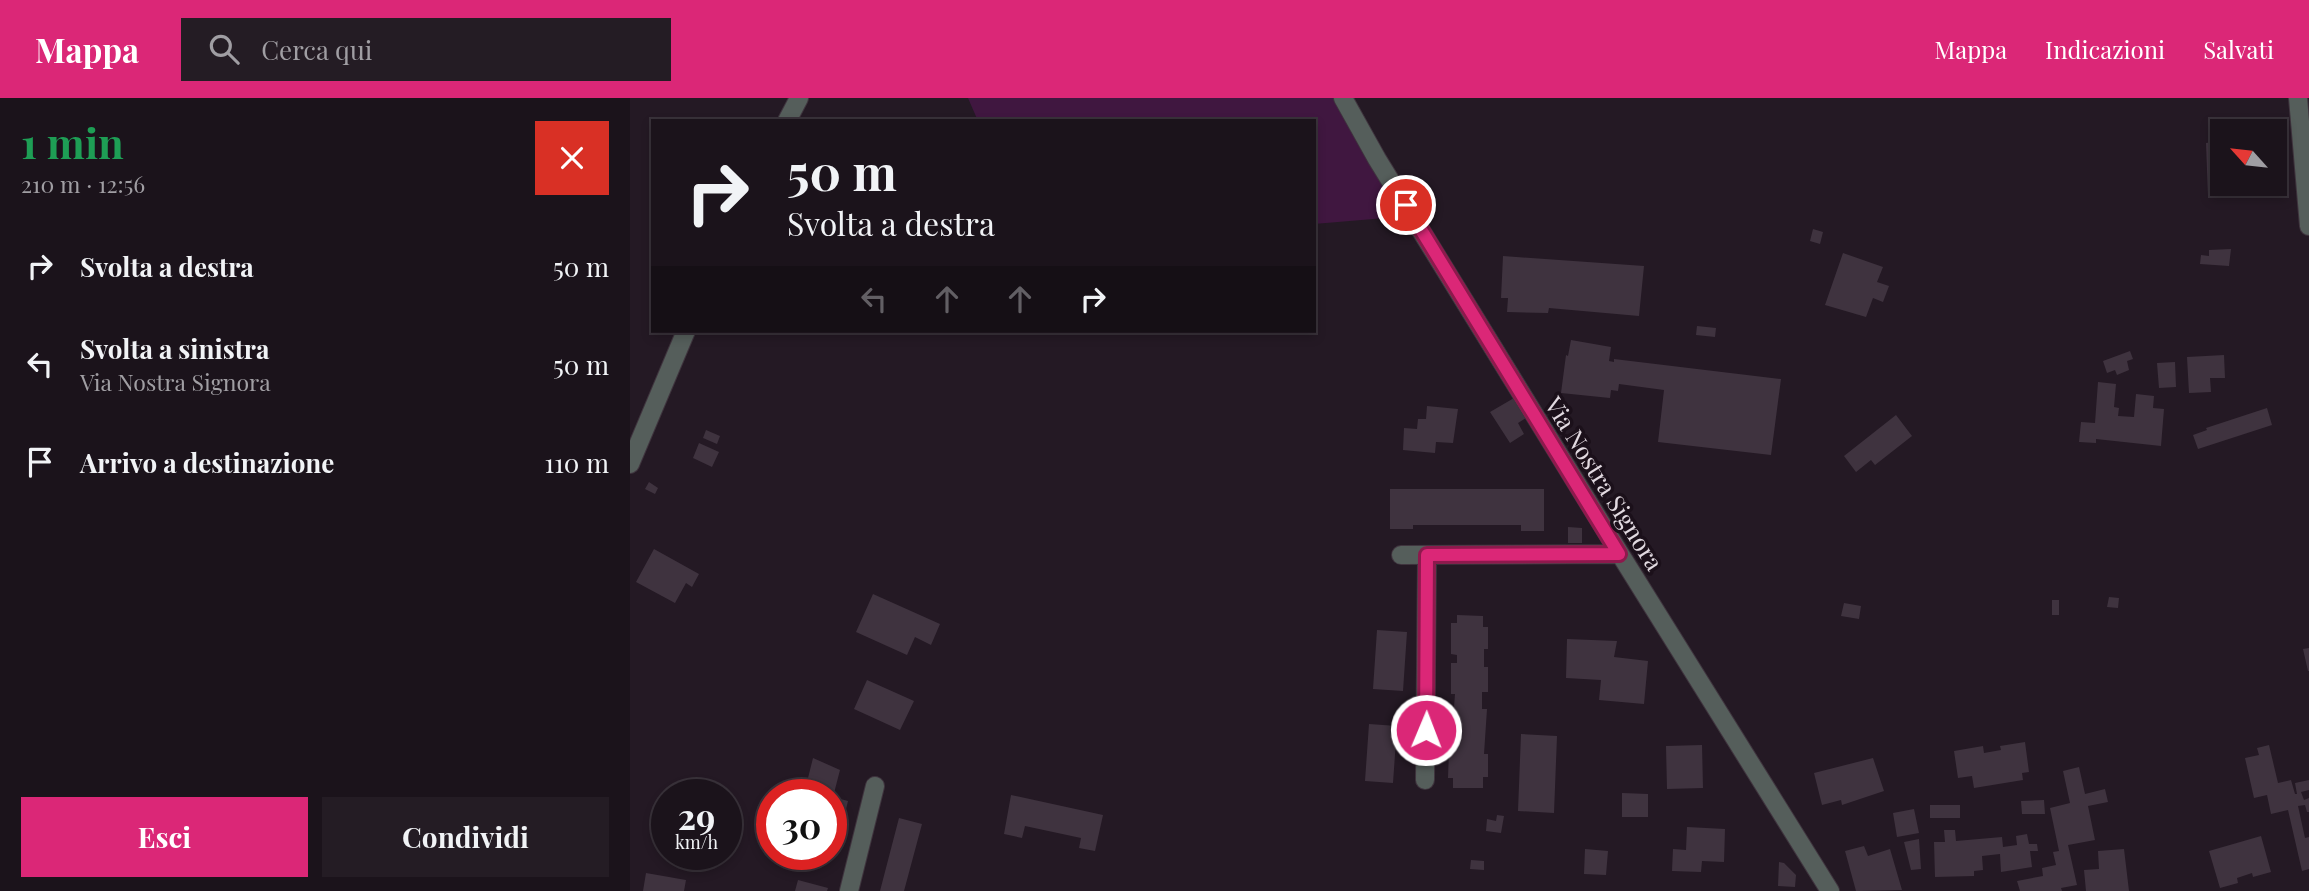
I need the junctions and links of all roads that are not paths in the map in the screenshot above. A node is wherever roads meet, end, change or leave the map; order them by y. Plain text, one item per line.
1 (799, 98) edge
2 (1343, 98) edge
3 (2298, 98) edge
4 (788, 119) edge
5 (2309, 226) edge
6 (685, 333) edge
7 (630, 464) edge
8 (1619, 554) junction
9 (1401, 555) dead end
10 (1427, 555) junction
11 (1425, 780) dead end
12 (876, 786) dead end
13 (849, 891) edge
14 (1830, 891) edge

1 - 4 street
2 - 8 street, Via Nostra Signora
3 - 5 street
6 - 7 street
8 - 10 street
8 - 14 street, Via Nostra Signora
9 - 10 street
10 - 11 street
12 - 13 street

